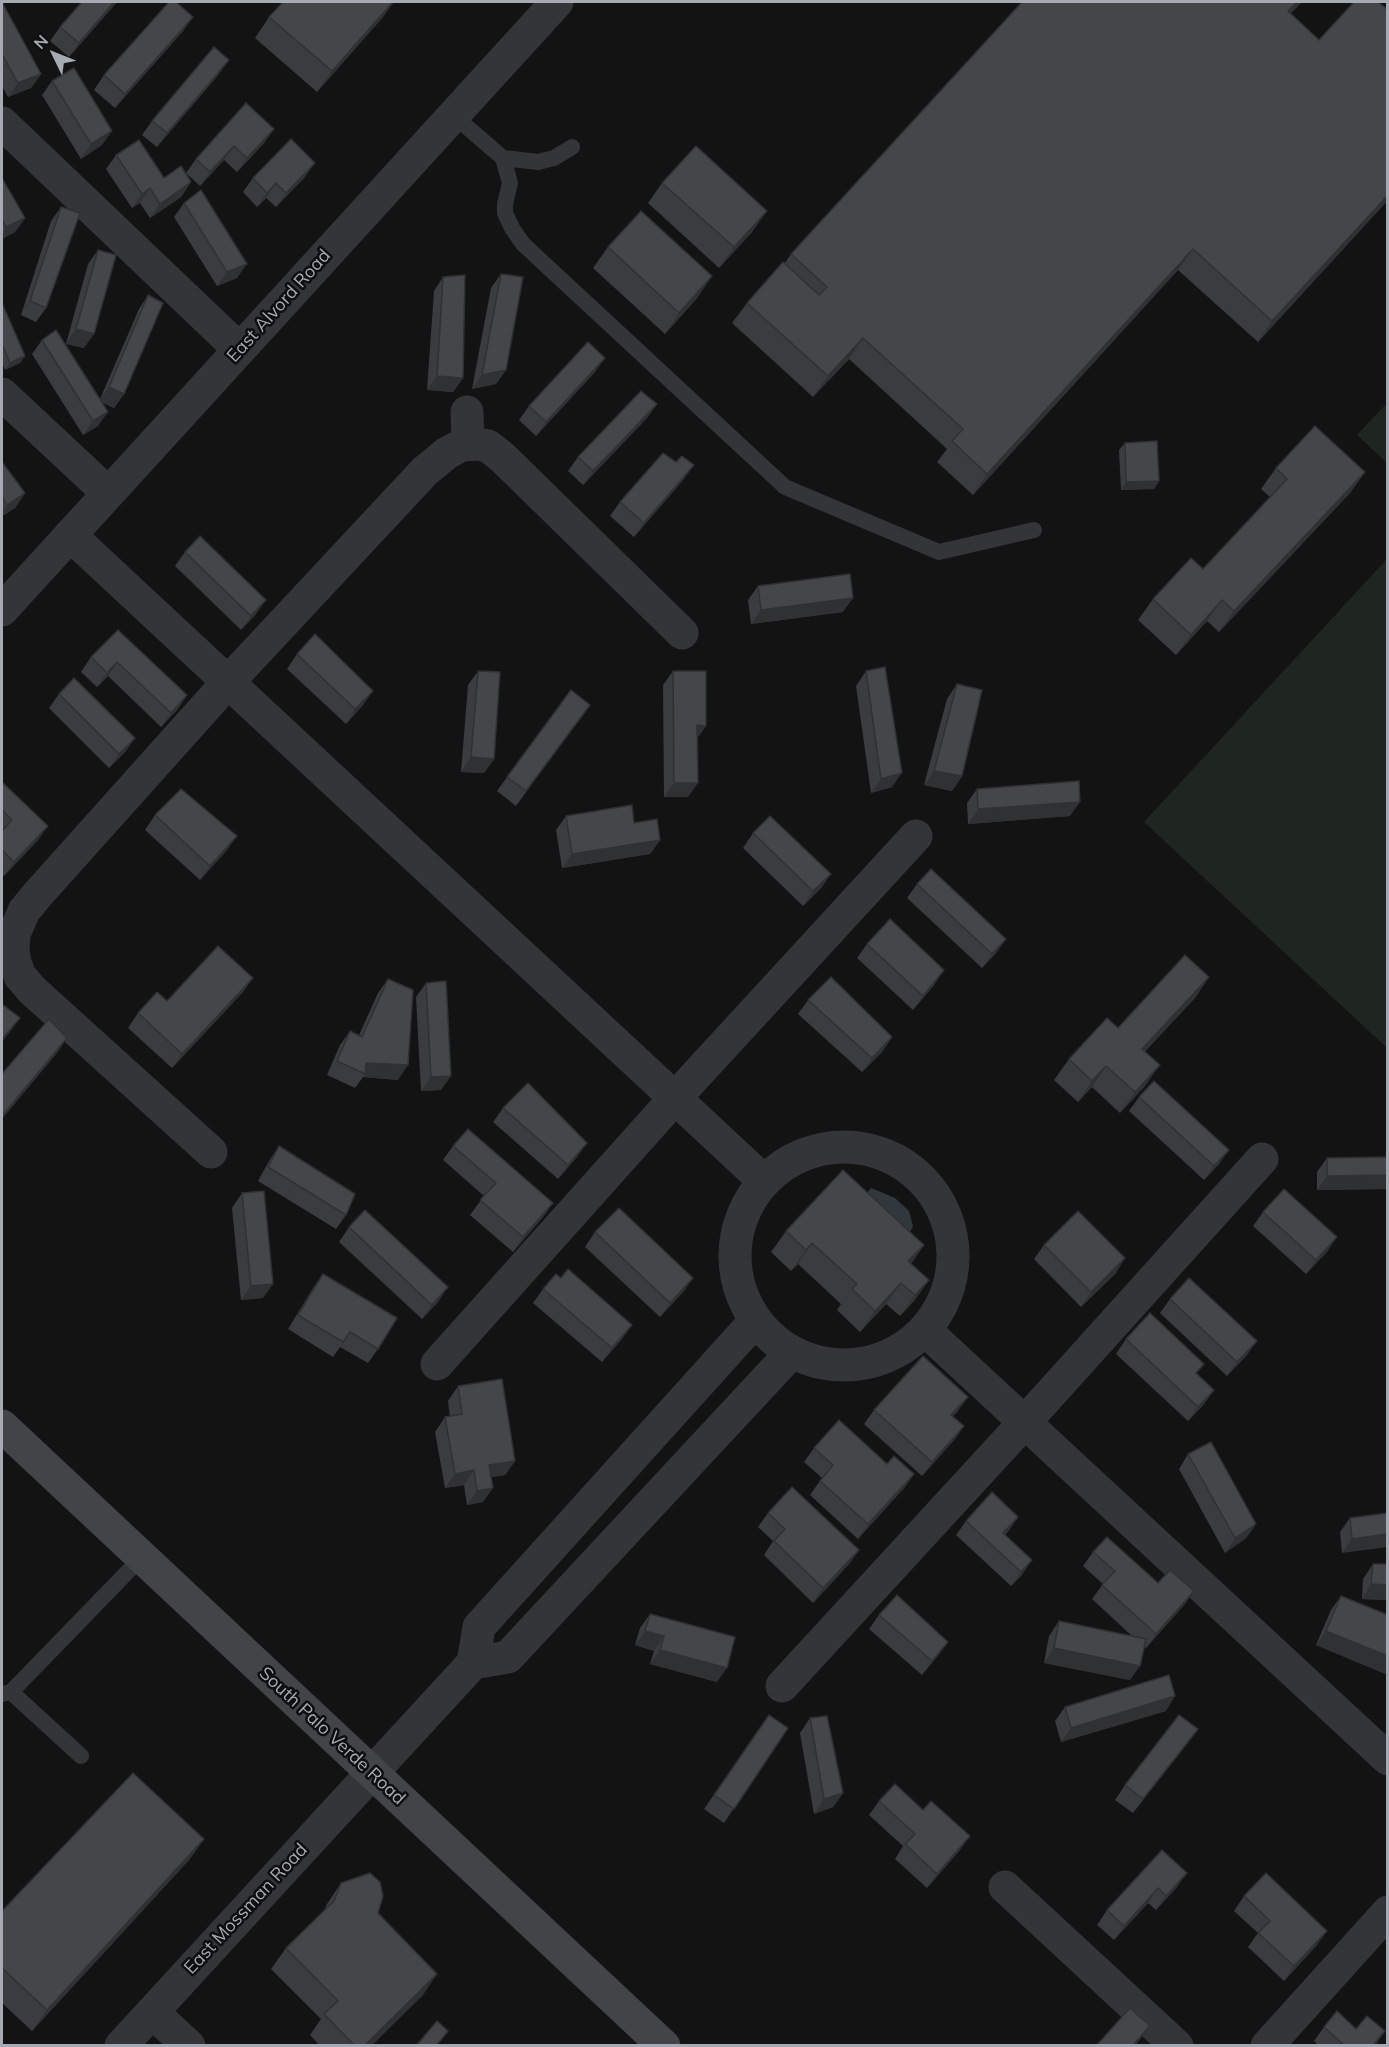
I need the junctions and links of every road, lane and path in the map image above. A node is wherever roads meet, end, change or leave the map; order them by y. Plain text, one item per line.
1 (556, 2) edge
2 (453, 115) junction
3 (2, 123) edge
4 (572, 147) dead end
5 (503, 158) junction
6 (239, 349) junction
7 (2, 394) edge
8 (466, 412) dead end
9 (468, 444) junction
10 (108, 493) junction
11 (1034, 530) dead end
12 (70, 535) junction
13 (2, 610) edge
14 (682, 633) dead end
15 (228, 682) junction
16 (916, 837) dead end
17 (7, 950) edge
18 (675, 1098) junction
19 (211, 1152) dead end
20 (1262, 1159) dead end
21 (764, 1181) junction
22 (755, 1321) junction
23 (925, 1330) junction
24 (791, 1353) junction
25 (437, 1364) dead end
26 (1024, 1422) junction
27 (2, 1426) edge
28 (142, 1557) junction
29 (473, 1664) junction
30 (782, 1686) dead end
31 (6, 1693) edge
32 (81, 1756) dead end
33 (1388, 1760) edge
34 (372, 1773) junction
35 (1005, 1887) dead end
36 (1388, 1912) edge
37 (152, 2012) junction
38 (121, 2046) edge
39 (189, 2046) edge
40 (664, 2046) edge
41 (1177, 2046) edge
42 (1267, 2046) edge

1 - 2 street, East Alvord Road
2 - 5 lane
2 - 6 street, East Alvord Road
3 - 6 street
4 - 5 lane
5 - 11 lane
6 - 10 street, East Alvord Road
7 - 10 street
8 - 9 street
9 - 14 street
9 - 15 street
10 - 12 street, East Alvord Road
12 - 13 street, East Alvord Road
12 - 15 street
15 - 17 street
15 - 18 street
16 - 18 street
17 - 19 street
18 - 21 street
18 - 25 street
20 - 26 street
21 - 22 street
21 - 23 street
22 - 24 street
22 - 29 street
23 - 24 street
23 - 26 street
24 - 29 street
26 - 30 street
26 - 33 street
27 - 28 main road, South Palo Verde Road
28 - 31 lane
28 - 34 main road, South Palo Verde Road
29 - 34 street, East Mossman Road
31 - 32 lane
34 - 37 street, East Mossman Road
34 - 40 main road, South Palo Verde Road
35 - 41 street
36 - 42 street
37 - 38 street, East Mossman Road
37 - 39 street

